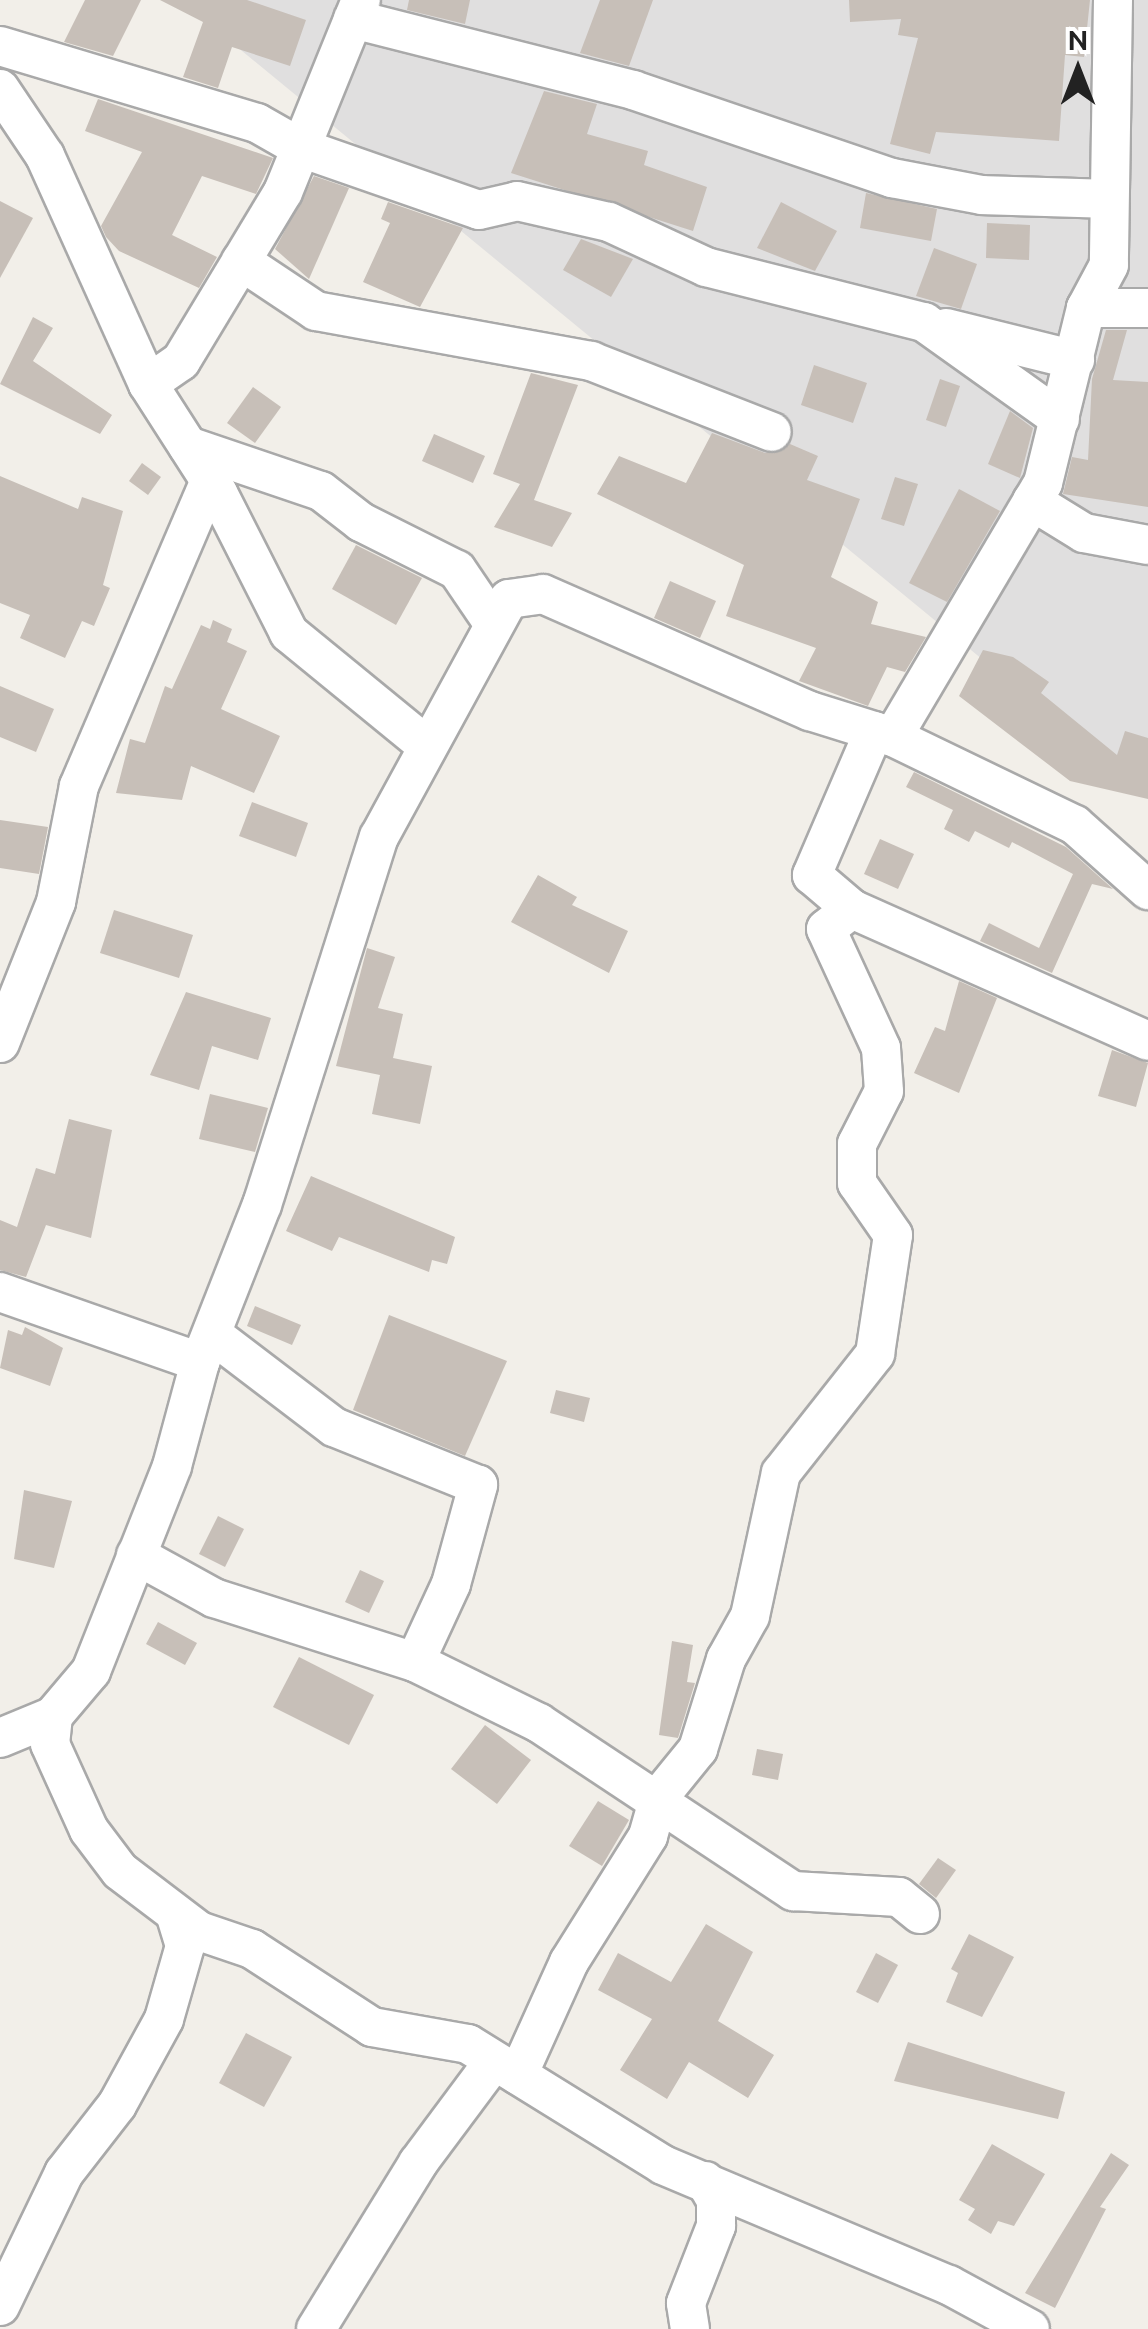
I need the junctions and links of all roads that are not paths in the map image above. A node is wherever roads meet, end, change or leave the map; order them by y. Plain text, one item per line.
1 (1113, 0) edge
2 (357, 9) edge
3 (0, 46) edge
4 (0, 90) edge
5 (301, 148) junction
6 (1110, 199) junction
7 (242, 261) junction
8 (1086, 308) junction
9 (1148, 308) edge
10 (924, 322) junction
11 (1075, 360) junction
12 (148, 384) junction
13 (1060, 419) junction
14 (772, 432) dead end
15 (188, 446) junction
16 (210, 480) junction
17 (1032, 501) junction
18 (1148, 545) edge
19 (491, 620) junction
20 (883, 734) junction
21 (427, 746) junction
22 (1148, 890) edge
23 (852, 909) junction
24 (1148, 1041) edge
25 (0, 1043) edge
26 (0, 1292) edge
27 (206, 1348) junction
28 (136, 1554) junction
29 (416, 1662) junction
30 (53, 1716) junction
31 (0, 1738) edge
32 (659, 1798) junction
33 (175, 1914) junction
34 (920, 1914) dead end
35 (506, 2068) junction
36 (705, 2181) junction
37 (0, 2306) edge
38 (316, 2329) edge
39 (690, 2329) edge
40 (1030, 2329) edge

1 - 6 street
2 - 5 street
2 - 6 street
3 - 5 street
4 - 12 street
5 - 7 street
5 - 10 street
6 - 8 street
7 - 12 street
7 - 14 street
8 - 9 street
8 - 11 street
10 - 11 street
10 - 13 street
11 - 13 street
12 - 15 street
13 - 17 street
15 - 16 street
15 - 19 street
16 - 21 street
16 - 25 street
17 - 18 street
17 - 20 street
19 - 20 street
19 - 21 street
20 - 22 street
20 - 23 street
21 - 27 street
23 - 24 street
23 - 32 street
26 - 27 street
27 - 28 street
27 - 29 street
28 - 29 street
28 - 30 street
29 - 32 street
30 - 31 street
30 - 33 street
32 - 34 street
32 - 35 street
33 - 35 street
33 - 37 street
35 - 36 street
35 - 38 street
36 - 39 street
36 - 40 street

